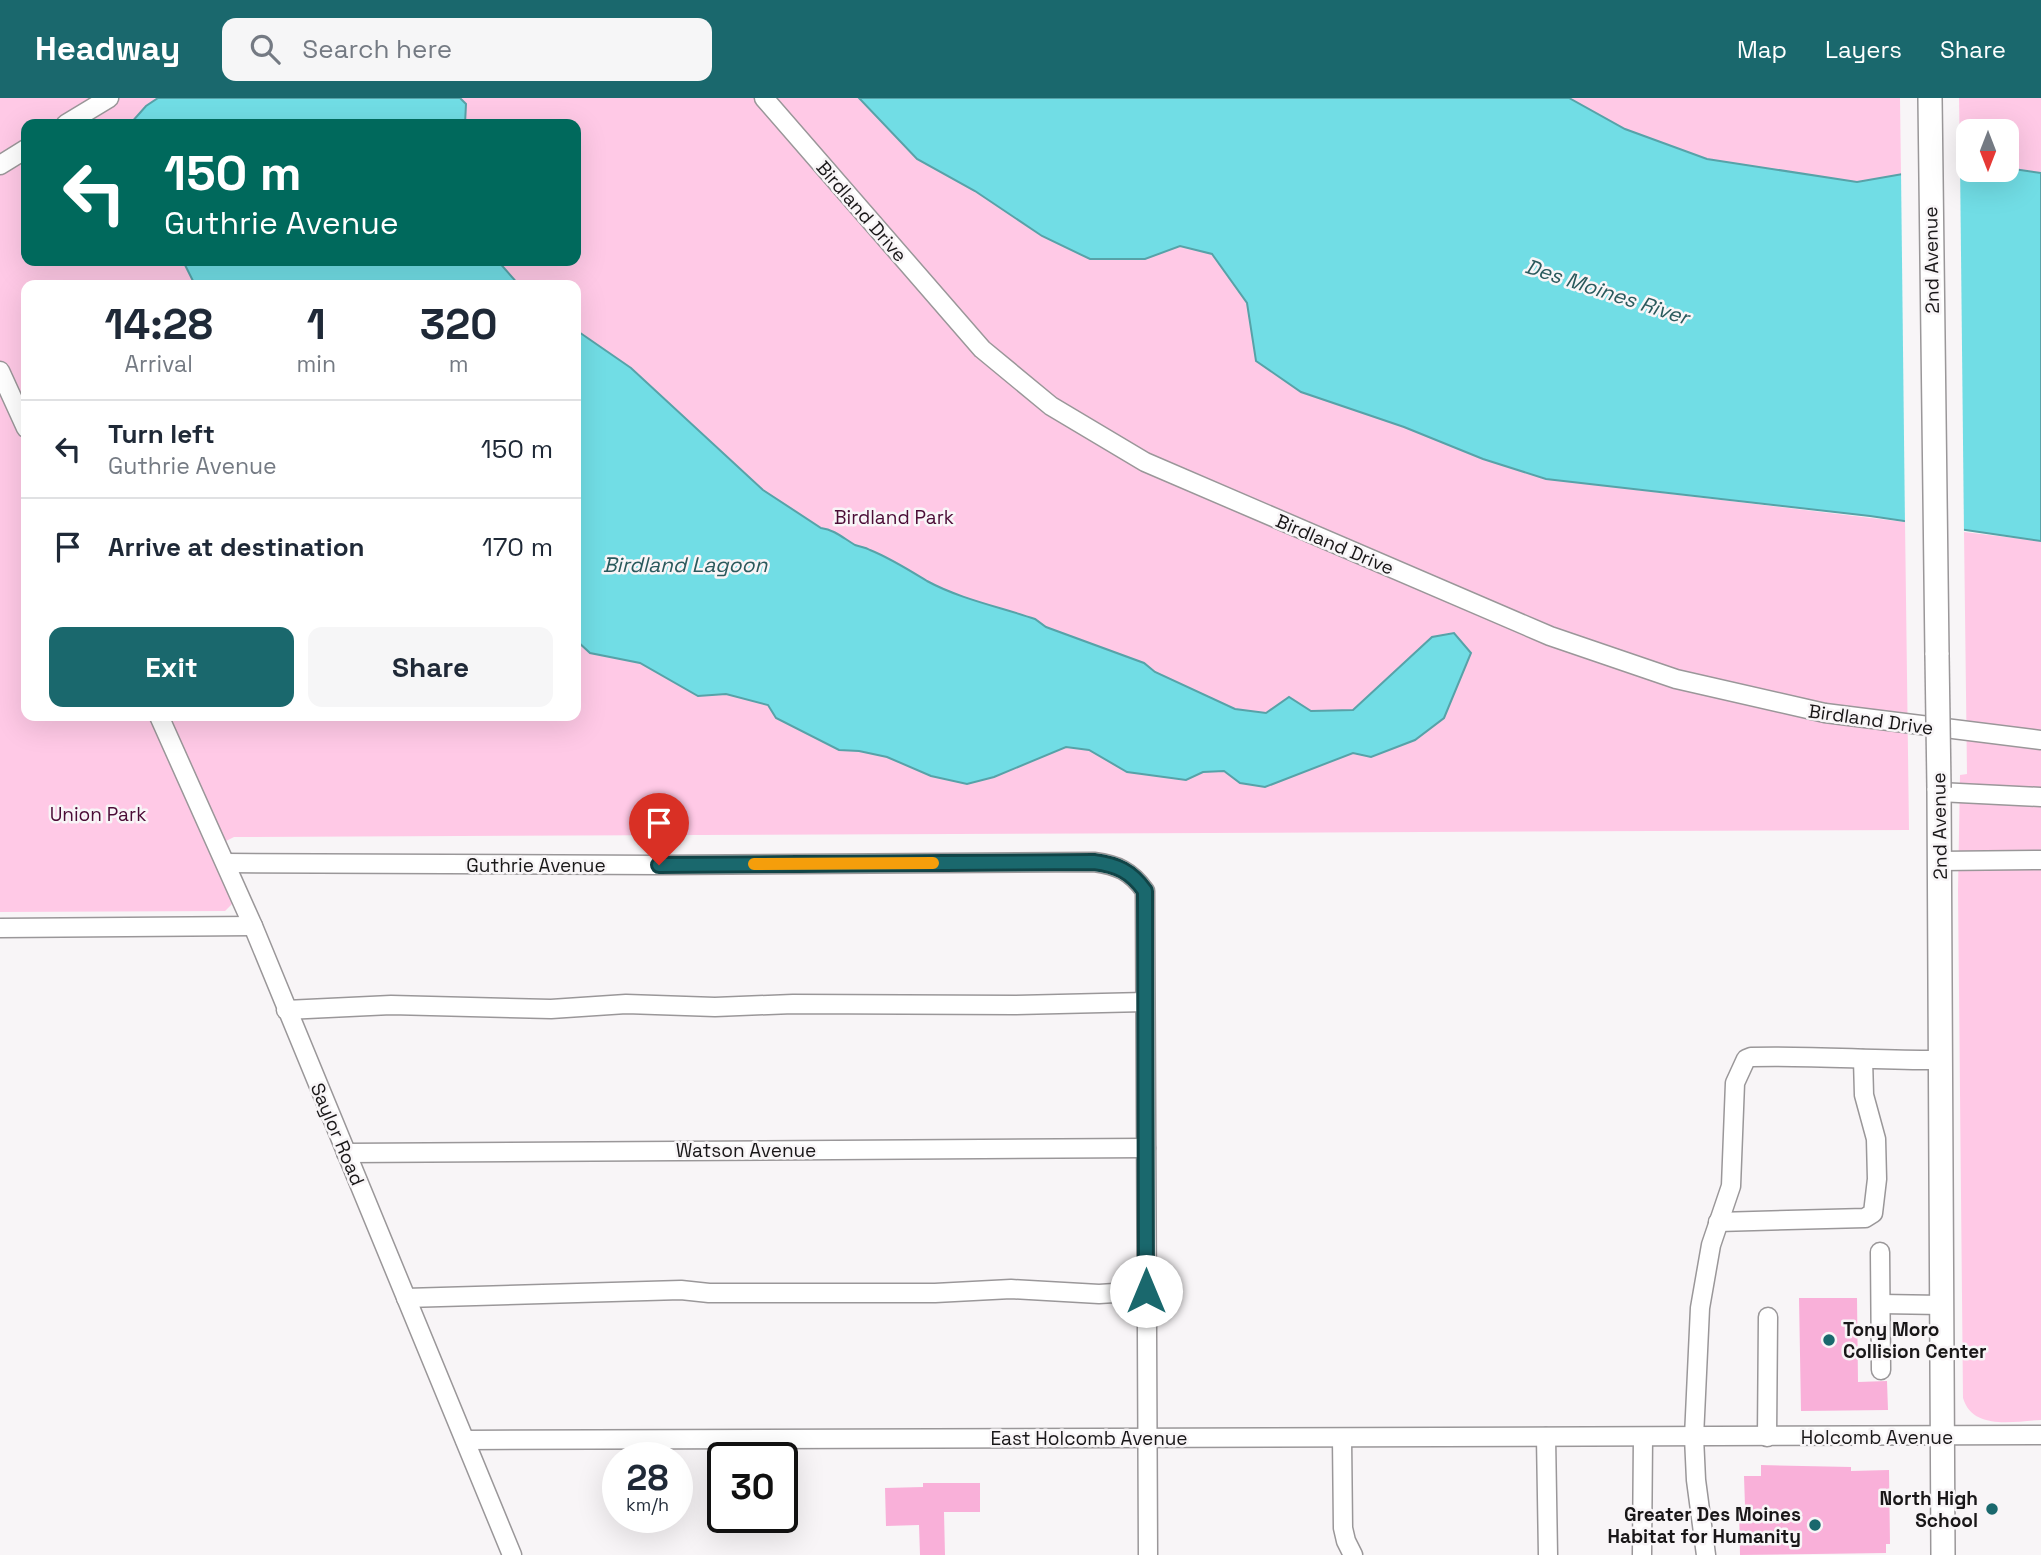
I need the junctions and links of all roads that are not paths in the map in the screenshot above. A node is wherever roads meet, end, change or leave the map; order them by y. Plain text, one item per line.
1 (109, 98) edge
2 (764, 98) edge
3 (1930, 103) edge
4 (74, 119) edge
5 (21, 152) edge
6 (0, 165) edge
7 (0, 371) edge
8 (21, 417) edge
9 (161, 721) edge
10 (2041, 740) edge
11 (1939, 790) junction
12 (2041, 797) edge
13 (2041, 860) edge
14 (1939, 861) junction
15 (226, 863) junction
16 (253, 926) junction
17 (0, 928) edge
18 (1146, 1002) junction
19 (286, 1010) junction
20 (1863, 1059) junction
21 (1940, 1060) junction
22 (1146, 1148) junction
23 (346, 1153) junction
24 (1718, 1222) junction
25 (1880, 1252) dead end
26 (1146, 1291) junction
27 (406, 1298) junction
28 (1881, 1304) junction
29 (1942, 1305) junction
30 (1768, 1317) dead end
31 (1881, 1370) dead end
32 (2041, 1435) edge
33 (1546, 1437) junction
34 (1643, 1437) junction
35 (1694, 1437) junction
36 (1714, 1437) joint
37 (1767, 1437) junction
38 (1943, 1437) junction
39 (1147, 1438) junction
40 (1342, 1438) junction
41 (465, 1440) junction
42 (512, 1555) edge
43 (1148, 1555) edge
44 (1353, 1555) edge
45 (1548, 1555) edge
46 (1642, 1555) edge
47 (1706, 1555) edge
48 (1943, 1555) edge

1 - 4 street
2 - 10 street, Birdland Drive
3 - 11 main road, 2nd Avenue, bridge
5 - 6 street
7 - 8 street
9 - 15 street, Saylor Road
11 - 12 street
11 - 14 main road, 2nd Avenue
13 - 14 street
14 - 21 main road, 2nd Avenue
15 - 16 street, Saylor Road
15 - 18 street, Guthrie Avenue
16 - 17 street
16 - 19 street, Saylor Road
18 - 19 street
18 - 22 street
19 - 23 street, Saylor Road
20 - 21 street
20 - 24 street
20 - 24 street
21 - 29 main road, 2nd Avenue
22 - 23 street, Watson Avenue
22 - 26 street
23 - 27 street, Saylor Road
24 - 35 street
25 - 28 street
26 - 27 street
26 - 39 street
27 - 41 street, Saylor Road
28 - 29 street
28 - 31 street
29 - 38 main road, 2nd Avenue
30 - 37 street
32 - 38 street, Holcomb Avenue
33 - 34 street, East Holcomb Avenue
33 - 40 street, East Holcomb Avenue
33 - 45 street
34 - 35 street, East Holcomb Avenue
34 - 46 street
35 - 36 street, East Holcomb Avenue
35 - 47 street
36 - 37 street, Holcomb Avenue
37 - 38 street, Holcomb Avenue
38 - 48 main road, 2nd Avenue
39 - 40 street, East Holcomb Avenue
39 - 41 street, East Holcomb Avenue
39 - 43 street
40 - 44 street
41 - 42 street, Saylor Road

